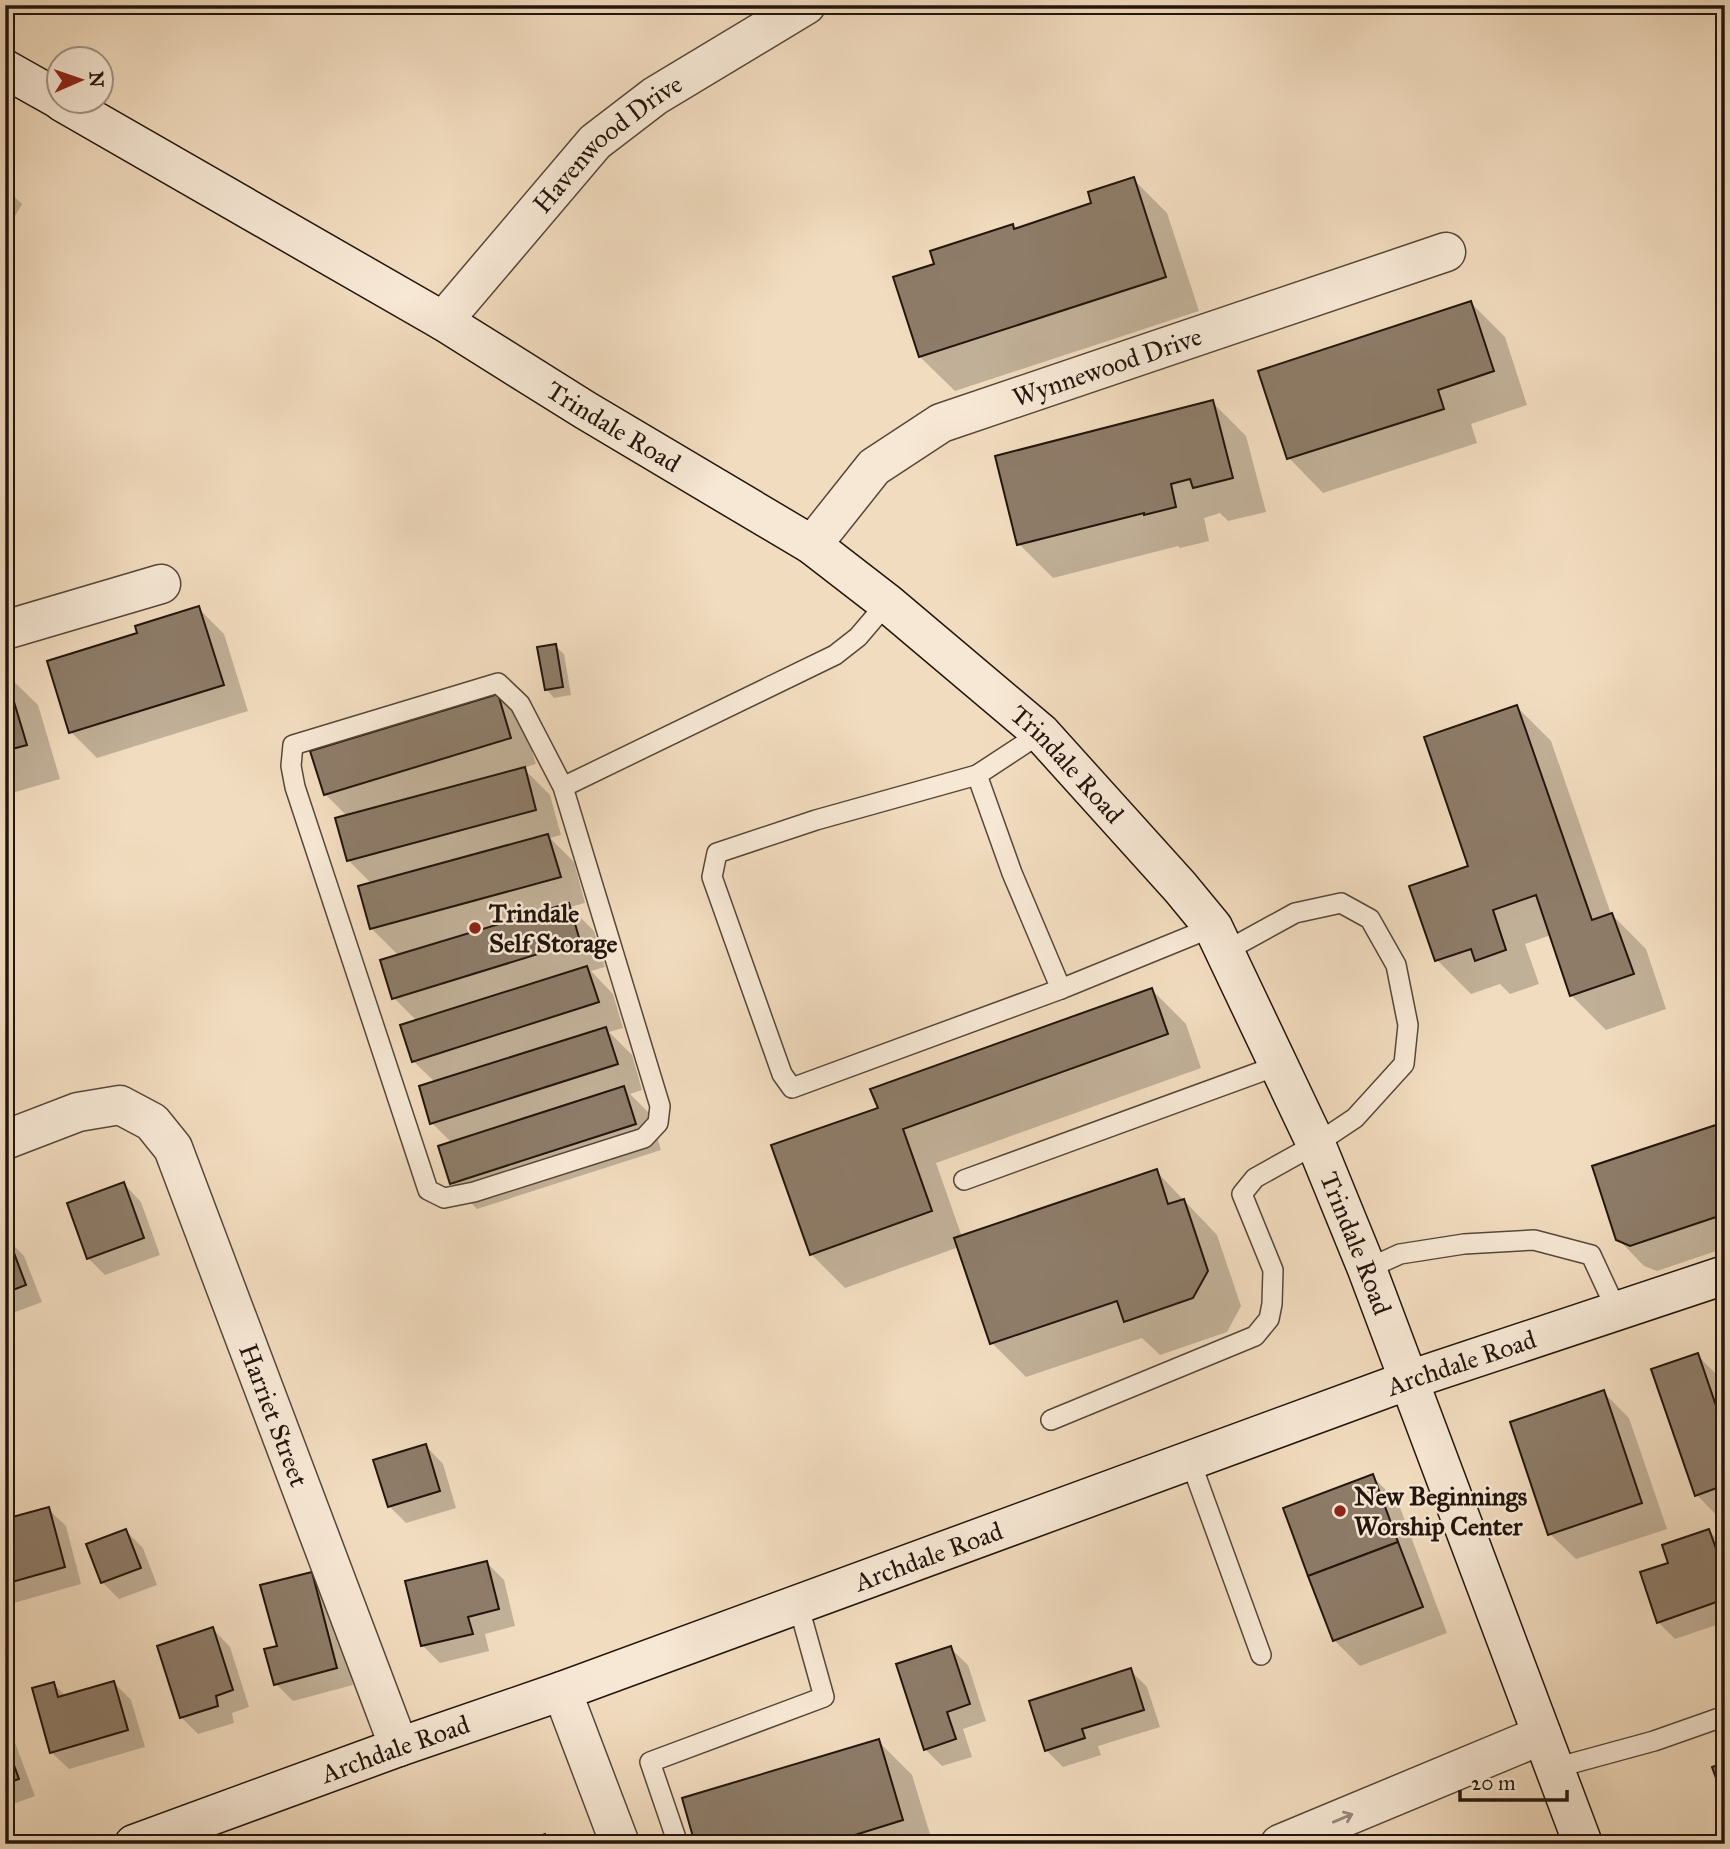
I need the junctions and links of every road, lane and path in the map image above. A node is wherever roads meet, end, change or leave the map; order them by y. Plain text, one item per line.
1 (806, 5) edge
2 (5, 69) edge
3 (46, 92) edge
4 (87, 116) edge
5 (1446, 252) dead end
6 (443, 321) junction
7 (812, 545) junction
8 (161, 584) dead end
9 (887, 603) junction
10 (5, 630) edge
11 (1041, 733) junction
12 (977, 775) junction
13 (563, 787) junction
14 (1218, 940) junction
15 (1061, 989) junction
16 (1279, 1065) junction
17 (5, 1140) edge
18 (1316, 1144) junction
19 (964, 1180) dead end
20 (1367, 1269) junction
21 (1725, 1275) edge
22 (1617, 1311) junction
23 (1409, 1380) junction
24 (1051, 1420) dead end
25 (1190, 1460) junction
26 (798, 1604) junction
27 (1261, 1656) dead end
28 (562, 1690) junction
29 (1725, 1716) edge
30 (399, 1747) junction
31 (1548, 1752) junction
32 (134, 1844) edge
33 (620, 1844) edge
34 (678, 1844) edge
35 (1280, 1844) edge
36 (1583, 1844) edge

1 - 6 main road, Havenwood Drive
2 - 3 main road, Trindale Road
4 - 6 main road, Trindale Road
5 - 7 main road, Wynnewood Drive
6 - 7 main road, Trindale Road
7 - 9 main road, Trindale Road
8 - 10 main road
9 - 11 main road, Trindale Road
9 - 13 lane
11 - 12 lane
11 - 14 main road, Trindale Road
12 - 15 lane
12 - 15 lane
13 - 13 lane
14 - 15 lane
14 - 16 main road, Trindale Road
14 - 18 lane
16 - 18 main road, Trindale Road
16 - 19 lane
17 - 30 main road, Harriet Street
18 - 20 main road, Trindale Road
18 - 24 lane
20 - 22 lane
20 - 23 main road, Trindale Road
21 - 22 main road, Archdale Road
22 - 23 main road, Archdale Road
23 - 25 main road, Archdale Road
23 - 31 main road, Trindale Road
25 - 26 main road, Archdale Road
25 - 27 lane
26 - 28 main road, Archdale Road
26 - 34 lane
28 - 30 main road, Archdale Road
28 - 33 main road
29 - 31 lane
30 - 32 main road, Archdale Road
35 -> 31 main road
31 - 36 main road, Trindale Road

